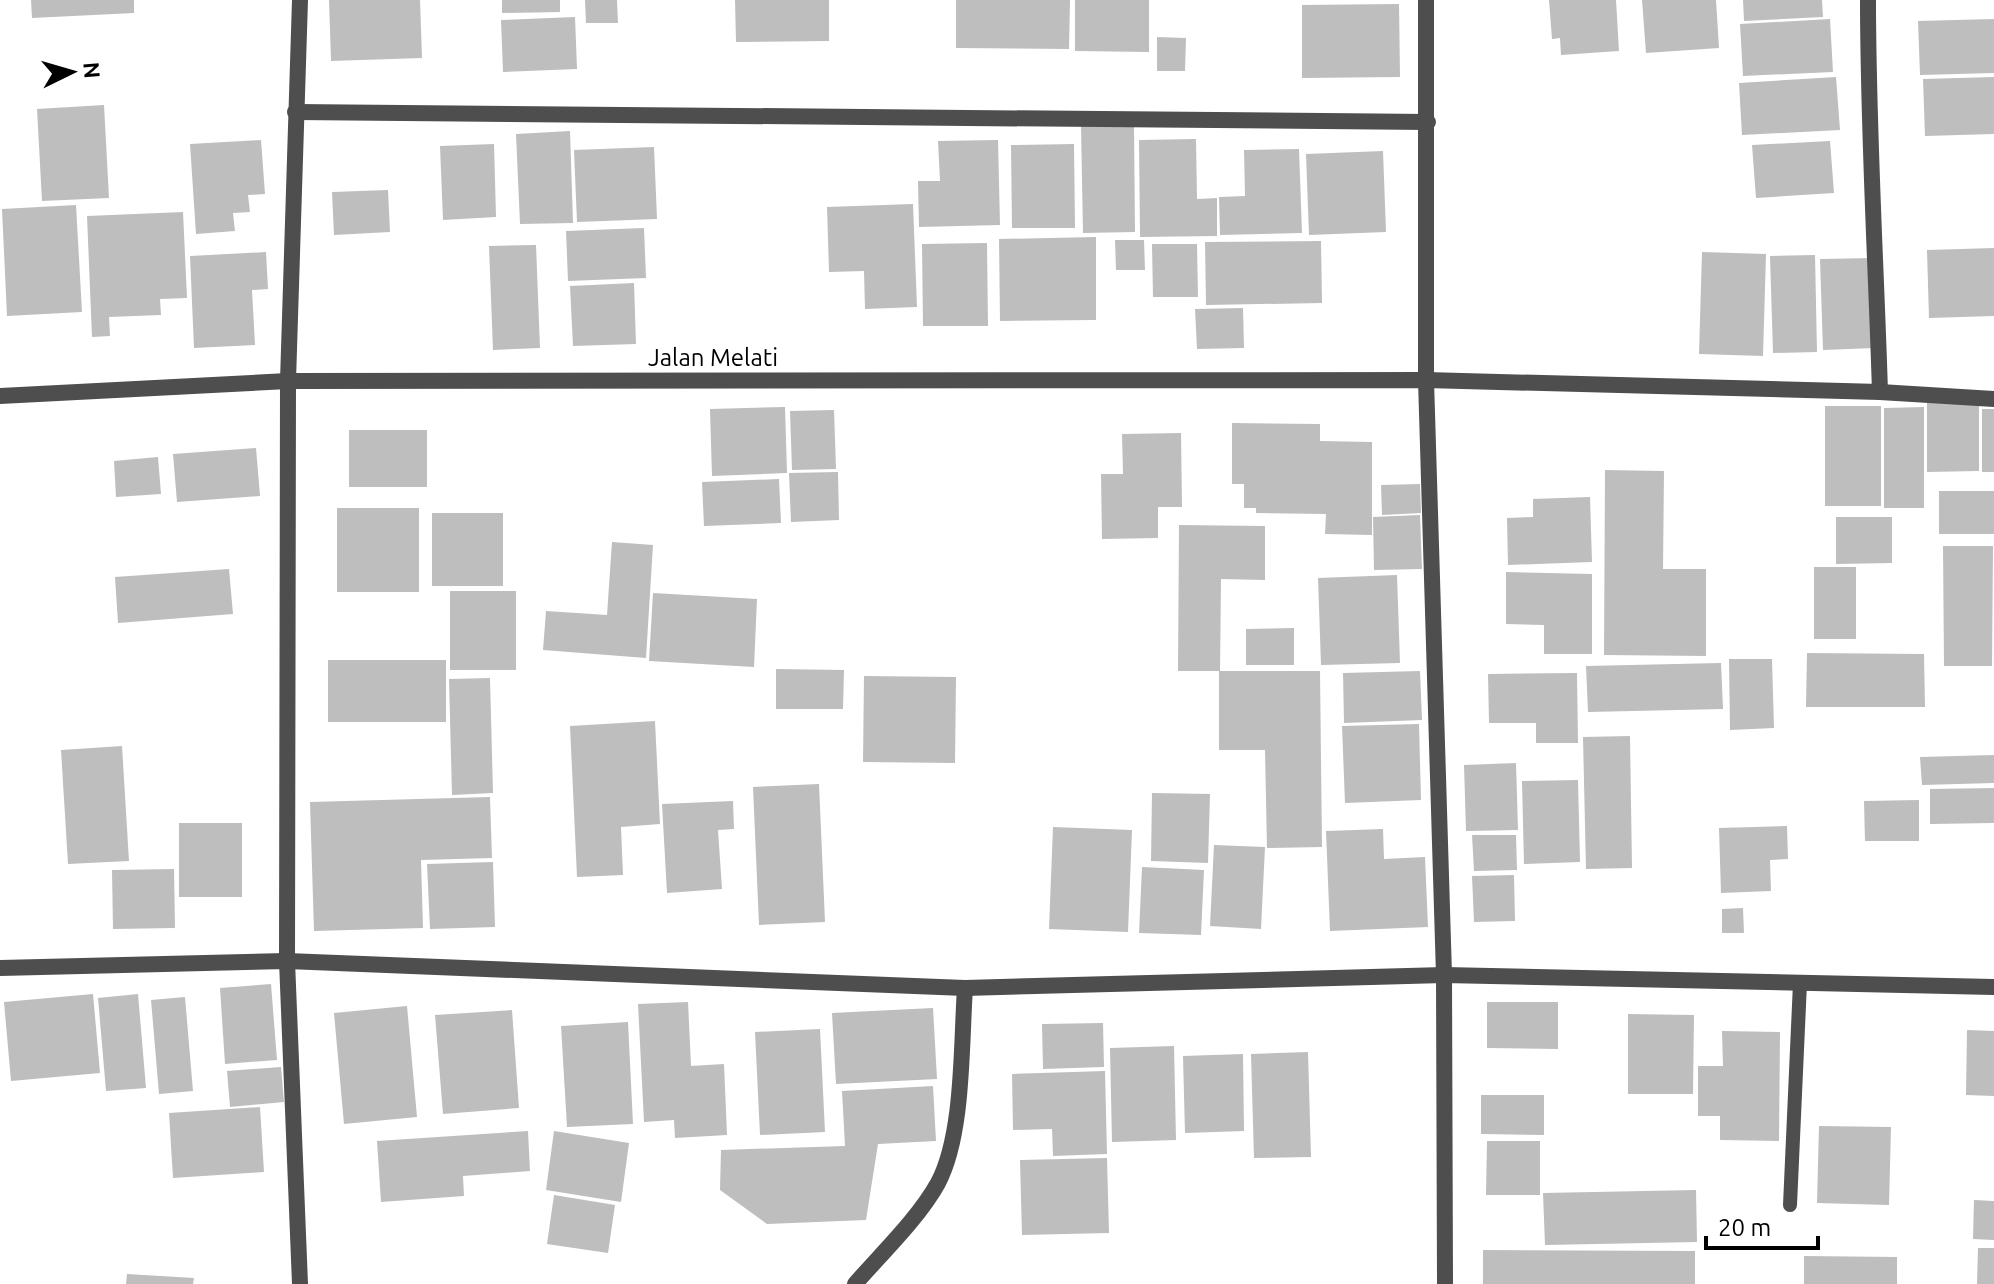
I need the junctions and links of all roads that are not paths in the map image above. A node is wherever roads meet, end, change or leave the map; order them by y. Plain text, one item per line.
1 (300, 0) edge
2 (1426, 0) edge
3 (1868, 0) edge
4 (295, 112) junction
5 (1428, 122) junction
6 (1426, 380) junction
7 (288, 381) junction
8 (1880, 392) junction
9 (0, 396) edge
10 (1994, 399) edge
11 (287, 961) junction
12 (0, 968) edge
13 (1444, 975) junction
14 (1800, 983) junction
15 (1994, 987) edge
16 (965, 988) junction
17 (1790, 1205) dead end
18 (300, 1284) edge
19 (855, 1284) edge
20 (1445, 1284) edge

1 - 4 street
2 - 5 street
3 - 8 street
4 - 5 street
4 - 7 street
5 - 6 street
6 - 7 street, Jalan Melati
6 - 8 street, Jalan Melati
6 - 13 street
7 - 9 street, Jalan Melati
7 - 11 street
8 - 10 street, Jalan Melati
11 - 12 street
11 - 16 street
11 - 18 street
13 - 14 street
13 - 16 street
13 - 20 street
14 - 15 street
14 - 17 lane
16 - 19 street

